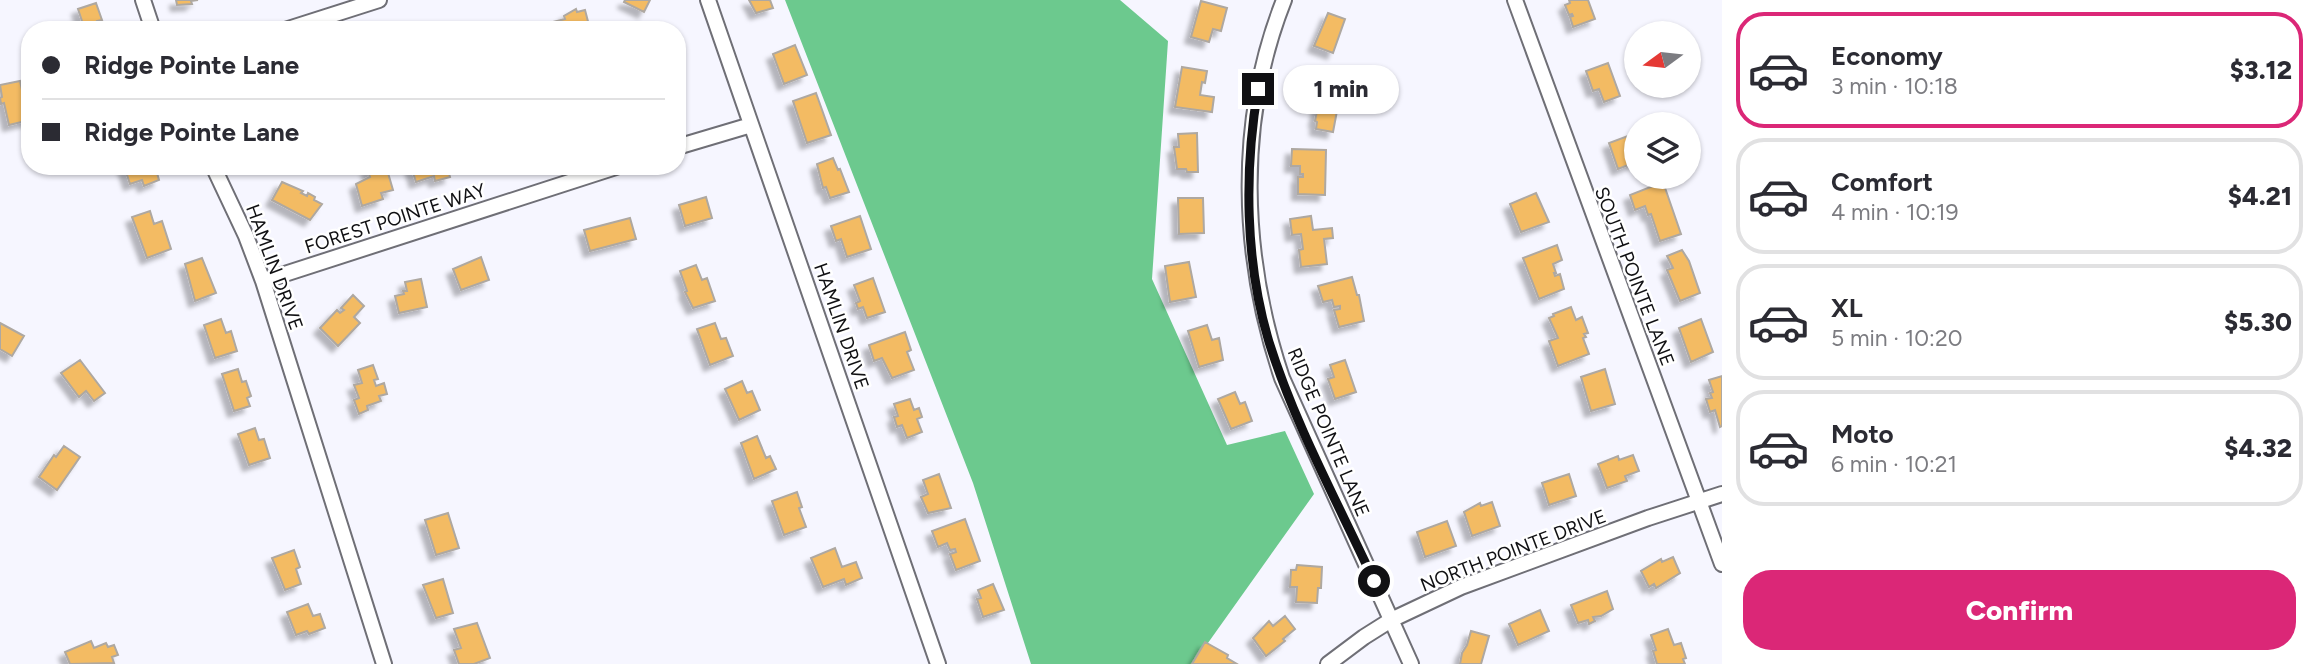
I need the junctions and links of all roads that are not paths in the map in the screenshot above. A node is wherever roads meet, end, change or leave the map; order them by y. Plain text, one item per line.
1 (143, 0) edge
2 (379, 0) edge
3 (708, 0) edge
4 (1284, 0) edge
5 (1515, 0) edge
6 (150, 21) edge
7 (313, 21) edge
8 (751, 125) junction
9 (686, 144) edge
10 (217, 175) edge
11 (591, 175) edge
12 (263, 281) junction
13 (1722, 494) edge
14 (1699, 501) junction
15 (1722, 564) edge
16 (1391, 620) junction
17 (384, 664) edge
18 (938, 664) edge
19 (1328, 664) edge
20 (1411, 664) edge

1 - 6 street
2 - 7 street
3 - 8 street, HAMLIN DRIVE
4 - 16 street, RIDGE POINTE LANE
5 - 14 street, SOUTH POINTE LANE
8 - 9 street
8 - 18 street, HAMLIN DRIVE
10 - 12 street, HAMLIN DRIVE
11 - 12 street, FOREST POINTE WAY
12 - 17 street, HAMLIN DRIVE
13 - 14 street, NORTH POINTE DRIVE
14 - 15 street, SOUTH POINTE LANE
14 - 16 street, NORTH POINTE DRIVE
16 - 19 street, NORTH POINTE DRIVE
16 - 20 street, RIDGE POINTE LANE

